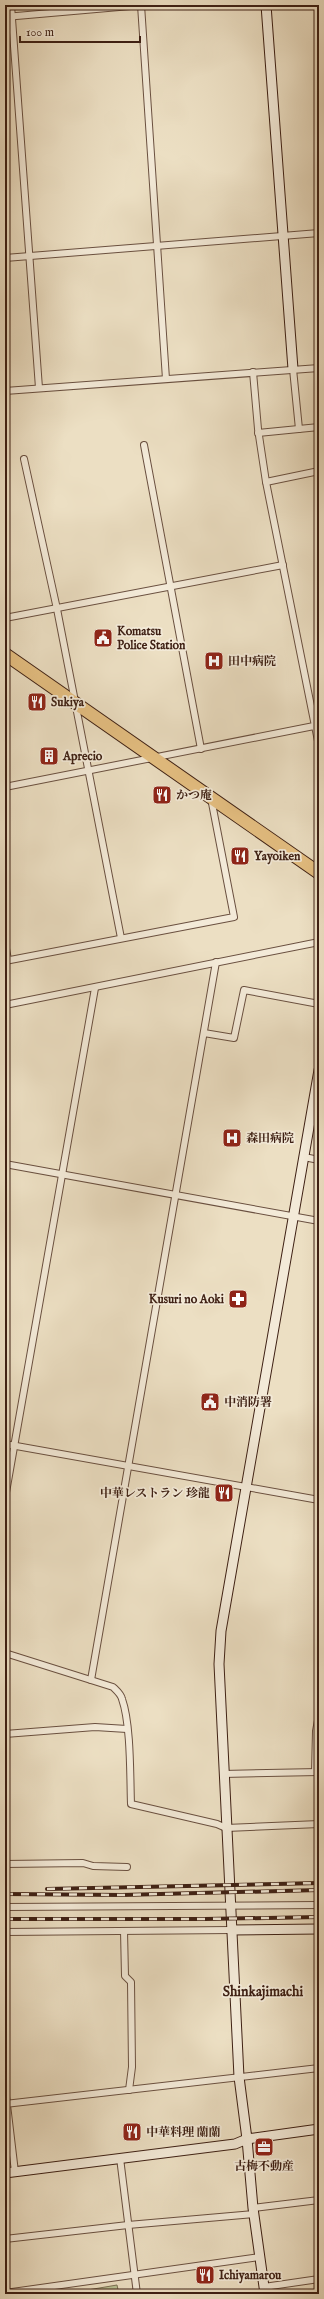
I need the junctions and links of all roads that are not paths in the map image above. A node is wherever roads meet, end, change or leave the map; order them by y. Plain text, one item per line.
1 (11, 5) edge
2 (141, 5) edge
3 (266, 5) edge
4 (12, 16) junction
5 (5, 17) edge
6 (319, 233) edge
7 (284, 236) junction
8 (157, 246) junction
9 (29, 256) junction
10 (5, 258) edge
11 (319, 368) edge
12 (293, 369) junction
13 (253, 372) junction
14 (166, 379) junction
15 (38, 388) junction
16 (5, 391) edge
17 (319, 427) edge
18 (299, 429) junction
19 (258, 433) junction
20 (144, 445) dead end
21 (24, 459) dead end
22 (319, 471) edge
23 (266, 482) junction
24 (283, 565) junction
25 (172, 585) junction
26 (57, 609) junction
27 (5, 618) edge
28 (5, 654) edge
29 (76, 703) junction
30 (317, 726) edge
31 (319, 746) edge
32 (201, 749) junction
33 (154, 759) junction
34 (89, 770) junction
35 (5, 786) edge
36 (210, 796) junction
37 (319, 873) edge
38 (121, 938) junction
39 (319, 942) edge
40 (5, 943) edge
41 (7, 960) edge
42 (216, 962) junction
43 (95, 988) junction
44 (319, 1004) edge
45 (5, 1005) edge
46 (204, 1033) junction
47 (319, 1070) edge
48 (304, 1157) junction
49 (319, 1160) edge
50 (5, 1164) edge
51 (62, 1174) junction
52 (176, 1195) junction
53 (293, 1216) junction
54 (319, 1221) edge
55 (5, 1444) edge
56 (14, 1446) junction
57 (130, 1466) junction
58 (246, 1488) junction
59 (5, 1498) edge
60 (319, 1500) edge
61 (5, 1653) edge
62 (91, 1680) junction
63 (319, 1715) edge
64 (127, 1728) junction
65 (5, 1734) edge
66 (317, 1772) edge
67 (223, 1774) junction
68 (319, 1824) edge
69 (226, 1828) junction
70 (5, 1864) edge
71 (127, 1867) dead end
72 (319, 1905) edge
73 (230, 1906) junction
74 (5, 1907) edge
75 (231, 1930) junction
76 (319, 1930) edge
77 (124, 1931) junction
78 (5, 1932) edge
79 (319, 2068) edge
80 (239, 2077) junction
81 (5, 2088) edge
82 (129, 2090) junction
83 (6, 2104) edge
84 (319, 2129) edge
85 (247, 2139) junction
86 (120, 2158) junction
87 (15, 2172) junction
88 (5, 2173) edge
89 (319, 2200) edge
90 (254, 2211) junction
91 (128, 2225) junction
92 (5, 2239) edge
93 (259, 2257) junction
94 (134, 2274) junction
95 (319, 2279) edge
96 (265, 2290) edge
97 (5, 2294) edge
98 (137, 2294) edge

1 - 4 street
2 - 4 street
2 - 8 street
3 - 7 street
4 - 5 street
4 - 9 street
6 - 7 street
7 - 8 street
7 - 12 street
8 - 9 street
8 - 14 street
9 - 10 street
9 - 15 street
11 - 12 street
12 - 13 street
12 - 18 street
13 - 14 street
13 - 19 street
14 - 15 street
15 - 16 street
17 - 18 street
18 - 19 street
19 - 23 street
20 - 25 street
21 - 26 street
22 - 23 street
23 - 24 street
24 - 25 street
24 - 30 street
25 - 26 street
25 - 32 street
26 - 27 street
26 - 29 street
28 - 29 highway
29 - 33 highway
29 - 34 street
30 - 31 street
30 - 32 street
32 - 33 street
33 - 34 street
33 - 36 highway
34 - 35 street
34 - 38 street
36 - 37 highway
36 - 38 street
38 - 41 street
39 - 42 street
40 - 41 street
42 - 43 street
42 - 46 street
43 - 45 street
43 - 51 street
44 - 46 street
46 - 52 street
47 - 48 street
48 - 49 street
48 - 53 street
50 - 51 street
51 - 52 street
51 - 56 street
52 - 53 street
52 - 57 street
53 - 54 street
53 - 58 street
55 - 56 street
56 - 57 street
56 - 59 street
57 - 58 street
57 - 62 street
58 - 60 street
58 - 67 street
61 - 62 street
62 - 64 street
63 - 66 street
64 - 65 street
64 - 69 street
66 - 67 street
67 - 69 street
68 - 69 street
69 - 73 street
70 - 71 street
72 - 73 street
73 - 74 street
73 - 75 street
75 - 76 street
75 - 77 street
75 - 80 street
77 - 78 street
77 - 82 street
79 - 80 street
80 - 82 street
80 - 85 street
81 - 83 street
82 - 83 street
83 - 87 street
84 - 85 street
85 - 86 street
85 - 90 street
86 - 87 street
86 - 91 street
87 - 88 street
89 - 90 street
90 - 91 street
90 - 93 street
91 - 92 street
91 - 94 street
93 - 94 street
93 - 96 street
94 - 97 street
94 - 98 street
95 - 96 street

